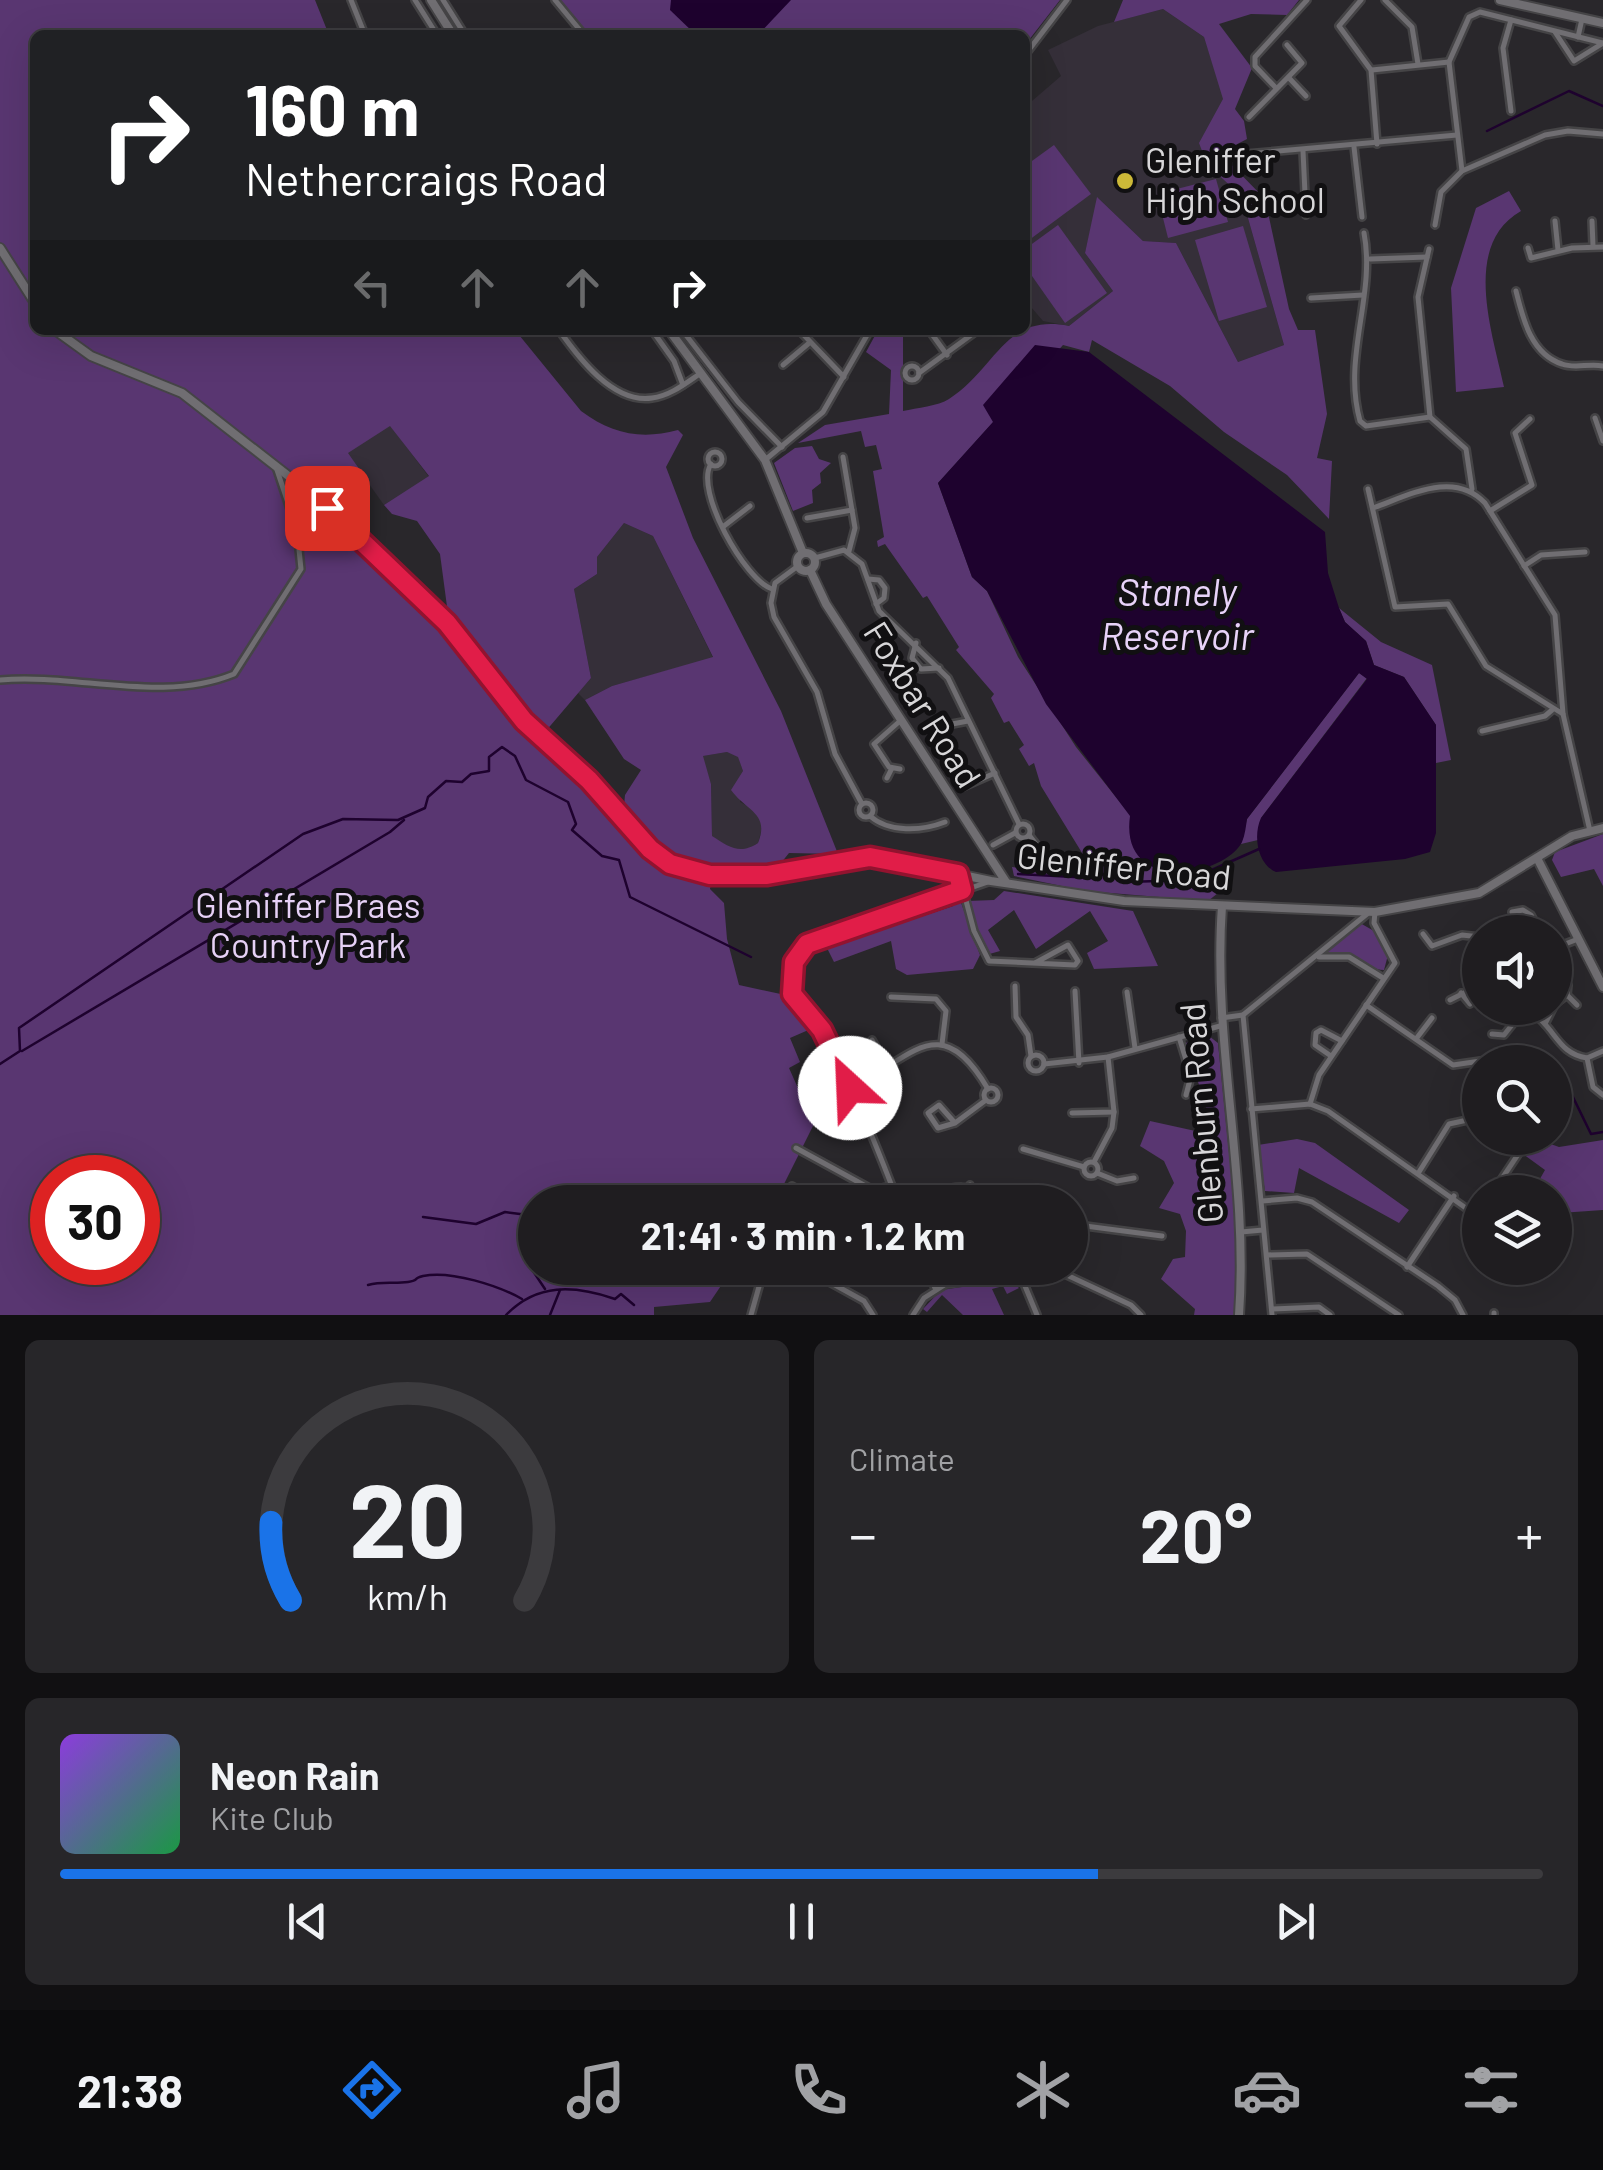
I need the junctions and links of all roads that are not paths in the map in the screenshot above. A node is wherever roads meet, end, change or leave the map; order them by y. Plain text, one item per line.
1 (351, 0) edge
2 (416, 0) edge
3 (431, 0) edge
4 (443, 0) edge
5 (555, 0) edge
6 (1067, 0) edge
7 (1306, 0) edge
8 (1361, 0) edge
9 (1385, 0) edge
10 (1500, 0) edge
11 (1582, 19) junction
12 (1511, 20) junction
13 (1603, 24) edge
14 (363, 30) edge
15 (434, 30) edge
16 (450, 30) edge
17 (462, 30) edge
18 (580, 30) edge
19 (1555, 32) junction
20 (1578, 37) junction
21 (1603, 43) edge
22 (1287, 45) dead end
23 (1030, 48) edge
24 (1448, 62) junction
25 (1418, 64) junction
26 (1371, 70) junction
27 (1288, 78) junction
28 (1276, 88) junction
29 (1306, 96) dead end
30 (1511, 111) dead end
31 (1248, 116) dead end
32 (1603, 134) edge
33 (1457, 135) junction
34 (1377, 144) junction
35 (1354, 147) junction
36 (1303, 150) junction
37 (1246, 154) dead end
38 (1462, 171) junction
39 (1306, 215) dead end
40 (1362, 217) dead end
41 (1555, 221) dead end
42 (1592, 221) dead end
43 (1435, 225) dead end
44 (1364, 233) dead end
45 (1593, 246) junction
46 (0, 248) edge
47 (1429, 248) dead end
48 (1528, 248) dead end
49 (1603, 248) edge
50 (1558, 250) junction
51 (1426, 257) junction
52 (1369, 259) junction
53 (1516, 291) dead end
54 (30, 295) edge
55 (1362, 295) junction
56 (1311, 298) dead end
57 (62, 335) edge
58 (563, 335) edge
59 (656, 335) edge
60 (673, 335) edge
61 (686, 335) edge
62 (802, 335) edge
63 (867, 335) edge
64 (933, 335) edge
65 (972, 335) edge
66 (808, 344) junction
67 (947, 355) junction
68 (782, 365) dead end
69 (1603, 366) edge
70 (702, 373) junction
71 (919, 373) dead end
72 (844, 378) junction
73 (682, 385) junction
74 (1430, 417) junction
75 (1595, 418) dead end
76 (1530, 419) dead end
77 (1603, 441) edge
78 (782, 448) junction
79 (843, 457) dead end
80 (765, 460) junction
81 (711, 464) dead end
82 (278, 470) junction
83 (1368, 489) dead end
84 (1472, 489) junction
85 (750, 506) dead end
86 (1373, 508) junction
87 (852, 510) junction
88 (1490, 511) junction
89 (807, 518) dead end
90 (724, 526) junction
91 (850, 551) junction
92 (1585, 552) dead end
93 (804, 553) junction
94 (815, 558) junction
95 (798, 566) junction
96 (1524, 566) junction
97 (810, 570) junction
98 (868, 579) junction
99 (772, 590) junction
100 (876, 604) junction
101 (916, 643) junction
102 (939, 668) junction
103 (0, 680) edge
104 (1552, 710) junction
105 (1563, 714) junction
106 (968, 720) junction
107 (900, 721) junction
108 (931, 728) dead end
109 (1482, 732) dead end
110 (892, 768) junction
111 (900, 769) dead end
112 (995, 773) junction
113 (887, 778) dead end
114 (963, 787) dead end
115 (945, 822) dead end
116 (1018, 824) junction
117 (1603, 828) edge
118 (1590, 831) junction
119 (1015, 832) junction
120 (1029, 835) junction
121 (993, 845) dead end
122 (1538, 858) junction
123 (994, 864) junction
124 (1056, 870) dead end
125 (958, 874) junction
126 (978, 878) junction
127 (991, 881) junction
128 (1006, 882) junction
129 (962, 890) junction
130 (1526, 900) dead end
131 (1222, 906) junction
132 (1524, 910) junction
133 (1372, 912) junction
134 (1512, 912) dead end
135 (1532, 915) edge
136 (1422, 934) dead end
137 (1462, 934) edge
138 (1580, 938) junction
139 (1572, 941) edge
140 (1316, 956) junction
141 (1035, 963) junction
142 (1384, 978) junction
143 (1602, 983) edge
144 (1014, 986) dead end
145 (1075, 991) dead end
146 (1127, 992) dead end
147 (1461, 993) edge
148 (890, 997) dead end
149 (1572, 999) edge
150 (1450, 1000) dead end
151 (1578, 1004) dead end
152 (1366, 1005) junction
153 (1243, 1015) junction
154 (1432, 1018) dead end
155 (1220, 1022) junction
156 (1511, 1025) edge
157 (1546, 1025) edge
158 (1492, 1034) dead end
159 (1504, 1035) junction
160 (1179, 1036) junction
161 (1416, 1039) junction
162 (872, 1040) dead end
163 (1342, 1041) junction
164 (942, 1044) junction
165 (1509, 1044) dead end
166 (1135, 1049) junction
167 (1603, 1050) edge
168 (1031, 1056) junction
169 (1331, 1056) junction
170 (1108, 1057) junction
171 (1587, 1058) junction
172 (1079, 1062) junction
173 (1044, 1064) junction
174 (1462, 1064) edge
175 (888, 1068) junction
176 (850, 1088) junction
177 (988, 1089) junction
178 (1186, 1095) dead end
179 (1603, 1095) edge
180 (986, 1100) junction
181 (1310, 1104) junction
182 (1251, 1108) junction
183 (1114, 1112) junction
184 (1072, 1113) dead end
185 (1462, 1122) edge
186 (955, 1123) junction
187 (796, 1148) dead end
188 (1023, 1149) dead end
189 (1094, 1162) junction
190 (1084, 1167) junction
191 (1419, 1172) junction
192 (1097, 1173) junction
193 (1134, 1178) dead end
194 (970, 1184) edge
195 (863, 1185) edge
196 (892, 1185) edge
197 (948, 1185) edge
198 (1454, 1196) junction
199 (1262, 1201) junction
200 (1462, 1202) edge
201 (1088, 1226) edge
202 (1263, 1230) junction
203 (1240, 1232) junction
204 (1162, 1236) dead end
205 (1267, 1255) junction
206 (1407, 1267) junction
207 (1088, 1284) edge
208 (759, 1285) edge
209 (835, 1285) edge
210 (934, 1285) edge
211 (953, 1285) edge
212 (1025, 1285) edge
213 (935, 1288) junction
214 (1273, 1312) edge
215 (751, 1315) edge
216 (873, 1315) edge
217 (913, 1315) edge
218 (1038, 1315) edge
219 (1141, 1315) edge
220 (1238, 1315) edge
221 (1330, 1315) edge
222 (1399, 1315) edge
223 (1463, 1315) edge

1 - 14 street
2 - 15 street
3 - 16 main road
4 - 17 street
5 - 18 street
6 - 23 street
7 - 28 street
8 - 26 street
9 - 25 street
10 - 11 main road
11 - 13 main road
11 - 20 street
12 - 19 street
12 - 24 street
12 - 30 street
19 - 20 street
19 - 21 street
20 - 21 street
22 - 27 street
24 - 25 street
24 - 33 street
25 - 26 street
26 - 34 street
27 - 28 street
27 - 29 street
28 - 31 street
32 - 38 street
33 - 34 street
33 - 38 street
34 - 35 street
35 - 36 street
35 - 40 street
36 - 37 street
36 - 39 street
38 - 43 street
41 - 50 street
42 - 45 street
44 - 52 street
45 - 49 street
45 - 50 street
46 - 54 main road
47 - 51 street
48 - 50 street
51 - 52 street
51 - 74 street
52 - 55 street
53 - 69 street
55 - 56 street
55 - 74 street
57 - 82 main road, Gleniffer Road
58 - 73 street
59 - 73 street
60 - 70 main road
61 - 78 street
62 - 66 street
63 - 72 street
64 - 67 street
65 - 67 street
66 - 68 street
66 - 72 street
67 - 71 street
70 - 73 street
70 - 80 main road
72 - 78 street
74 - 84 street
75 - 77 street
76 - 88 street
78 - 80 street
79 - 87 street
80 - 93 main road
81 - 90 street
82 - 103 street
82 - 125 main road, Gleniffer Road
83 - 86 street
84 - 86 street
84 - 88 street
85 - 90 street
86 - 104 street
87 - 89 street
87 - 91 street
88 - 96 street
90 - 99 street
91 - 94 street
91 - 98 street
92 - 96 street
93 - 94 main road
93 - 95 main road
94 - 97 main road
95 - 97 main road
95 - 99 street
96 - 105 street
97 - 107 main road, Foxbar Road
98 - 100 street
98 - 100 street
99 - 115 street
100 - 101 street
101 - 102 street
101 - 102 street
102 - 106 street
104 - 105 street
104 - 109 street
105 - 118 street
106 - 108 street
106 - 112 street
107 - 110 street
107 - 123 main road, Foxbar Road
110 - 111 street
110 - 113 street
112 - 114 street
112 - 116 street
116 - 119 street
116 - 120 street
117 - 118 main road, Gleniffer Road
118 - 122 main road, Gleniffer Road
119 - 120 street
119 - 121 street
120 - 124 street
122 - 133 main road, Gleniffer Road
122 - 138 main road
123 - 126 main road
123 - 128 main road, Foxbar Road
125 - 126 main road, Gleniffer Road
125 - 129 street
126 - 127 main road, Gleniffer Road
127 - 128 main road, Gleniffer Road
127 - 129 street
128 - 131 main road, Gleniffer Road
129 - 141 street
129 - 176 street
130 - 132 street
131 - 133 main road, Gleniffer Road
131 - 155 main road, Glenburn Road
132 - 134 street
132 - 135 street
133 - 140 street
133 - 142 street
136 - 137 street
138 - 139 street
138 - 143 main road
140 - 142 street
140 - 153 street
141 - 141 street
142 - 152 street
144 - 168 street
145 - 172 street
146 - 166 street
147 - 150 street
148 - 164 street
149 - 151 street
152 - 161 street
152 - 163 street
153 - 155 street
153 - 182 street
154 - 161 street
155 - 160 street
155 - 203 main road, Glenburn Road
156 - 159 street
157 - 171 street
158 - 159 street
159 - 165 street
160 - 166 street
160 - 178 street
161 - 174 street
162 - 175 street
163 - 169 street
163 - 169 street
164 - 175 street
164 - 177 street
166 - 170 street
167 - 171 street
168 - 173 street
168 - 173 street
169 - 181 street
170 - 172 street
170 - 183 street
171 - 179 street
172 - 173 street
175 - 176 street
176 - 196 street
177 - 180 street
177 - 180 street
180 - 186 street
181 - 182 street
181 - 191 street
182 - 199 street
183 - 184 street
183 - 189 street
185 - 191 street
186 - 186 street
187 - 195 street
188 - 190 street
189 - 190 street
189 - 192 street
190 - 192 street
191 - 198 street
192 - 193 street
194 - 197 street
198 - 200 street
198 - 206 street
199 - 202 street
199 - 206 street
201 - 204 street
202 - 203 street
202 - 205 street
203 - 220 main road, Glenburn Road
205 - 214 street
205 - 222 street
206 - 223 street
207 - 219 street
208 - 215 street
209 - 216 street
210 - 213 street
211 - 213 street
212 - 218 street
213 - 217 street
214 - 221 street

